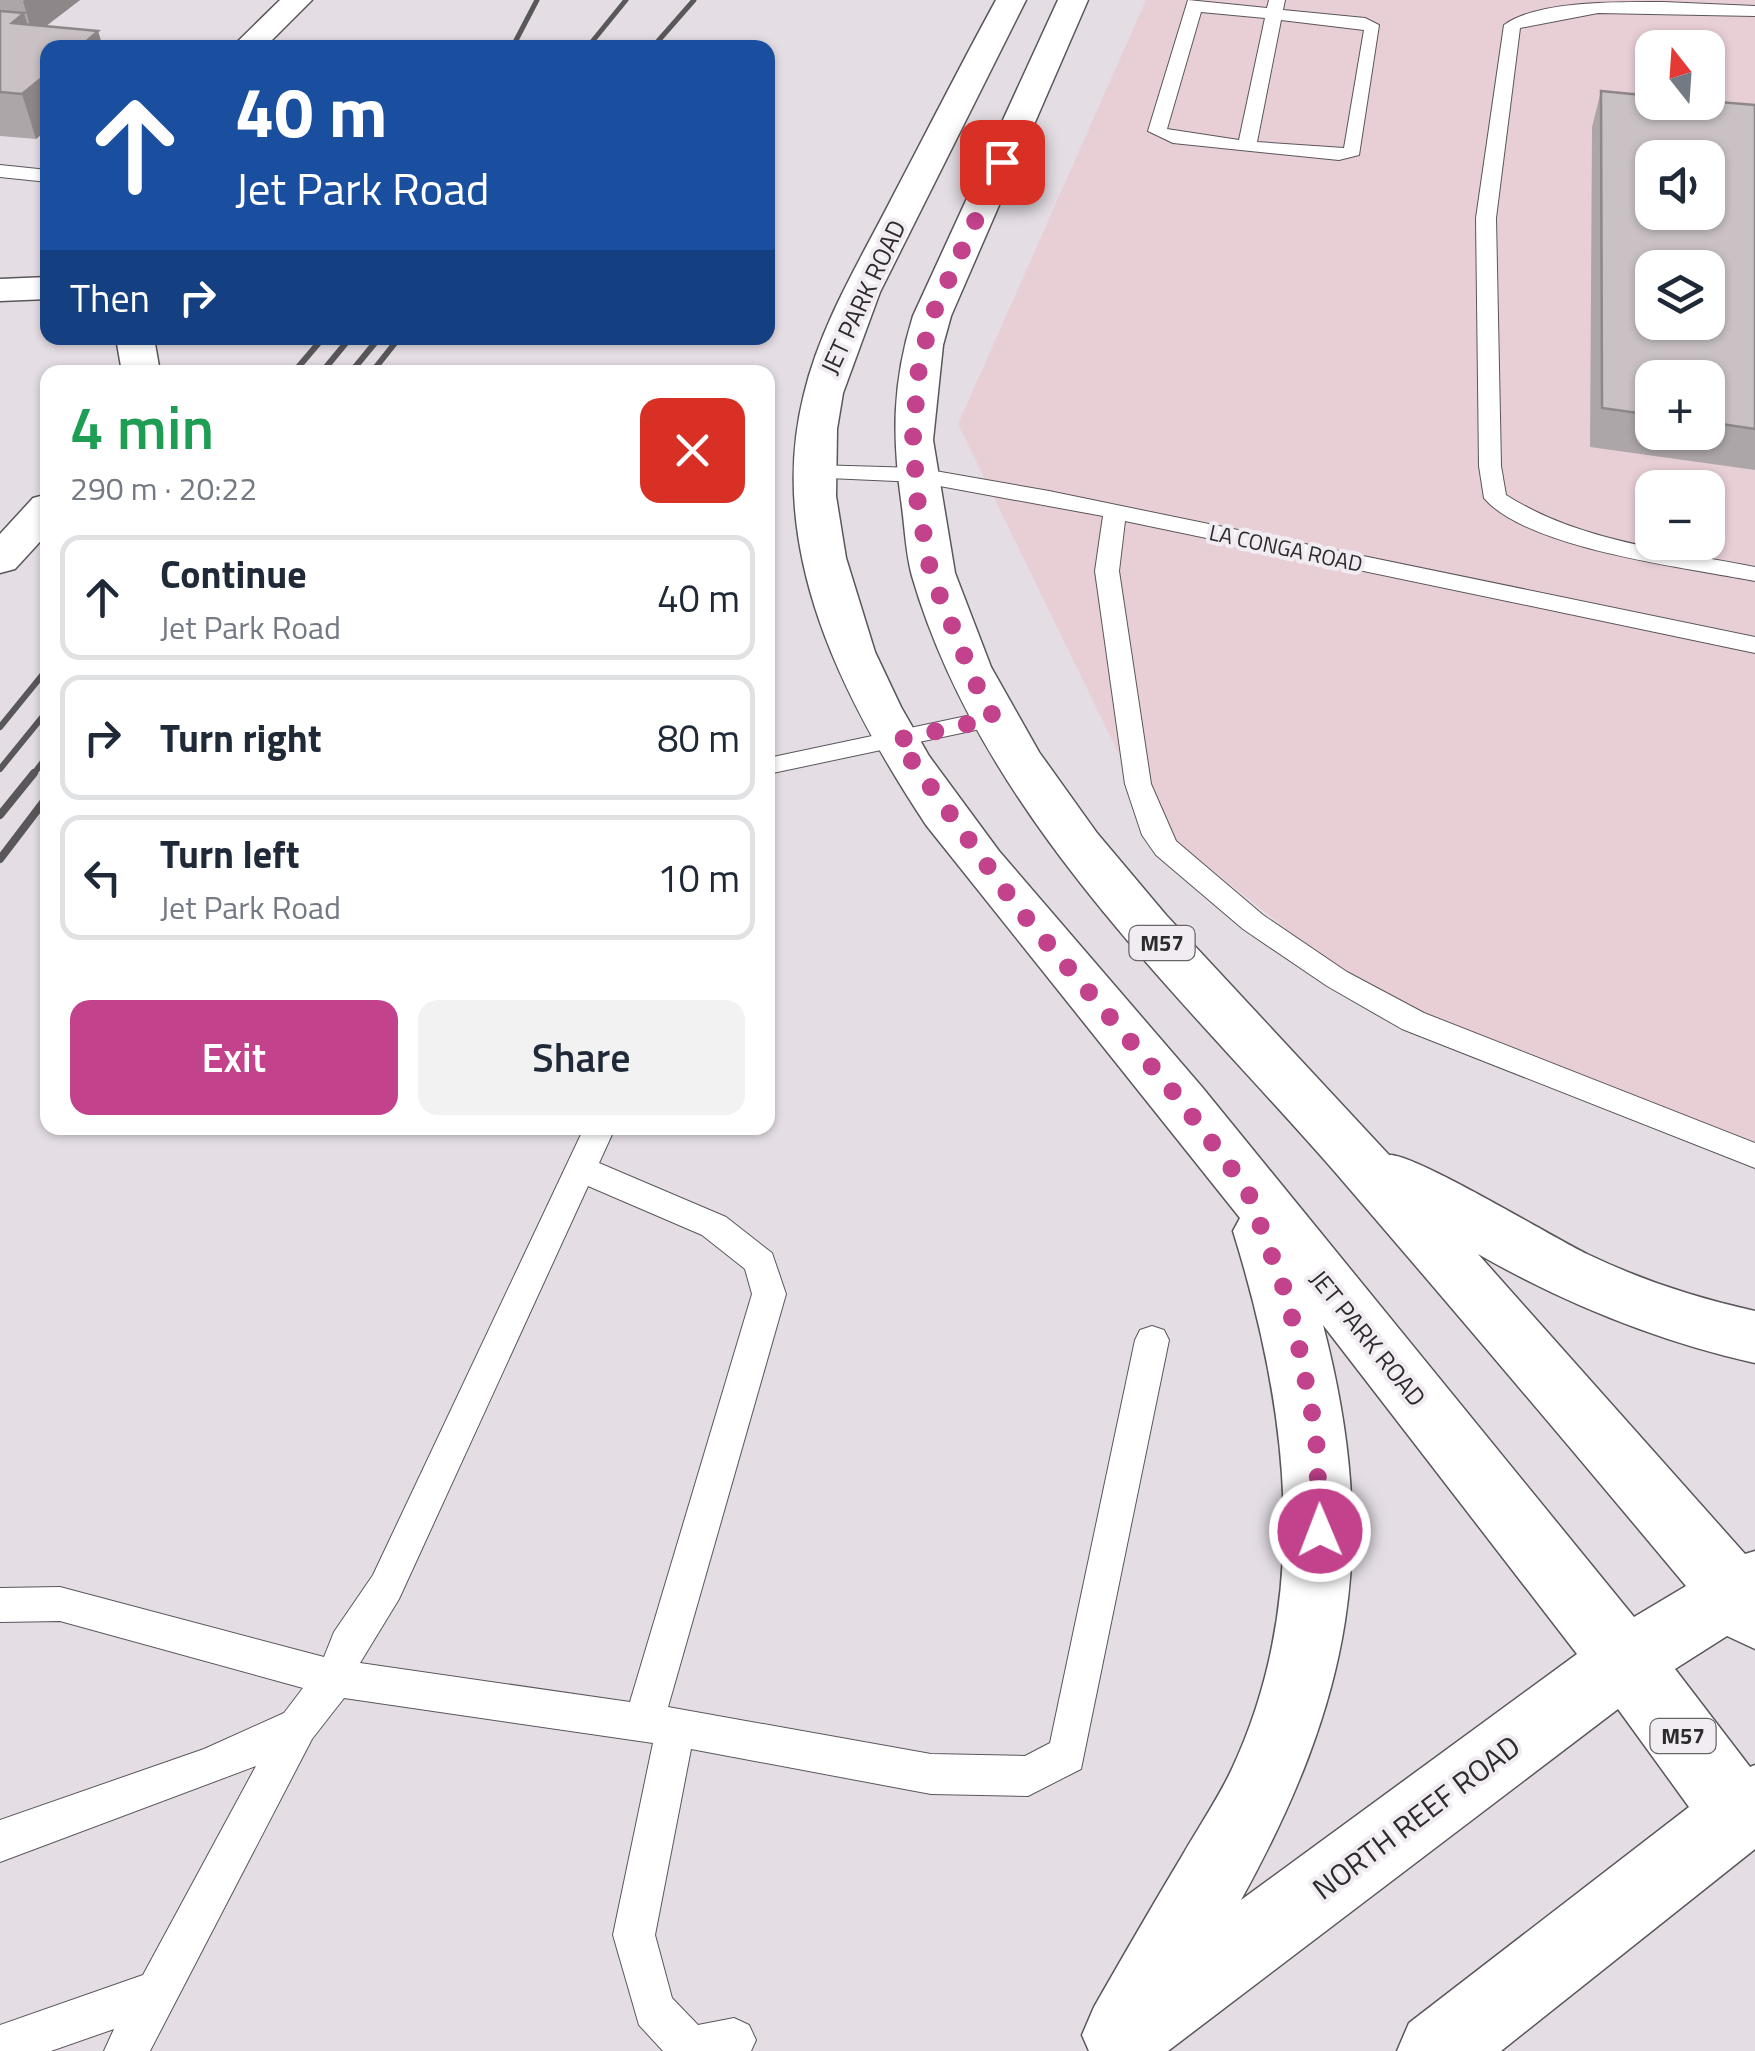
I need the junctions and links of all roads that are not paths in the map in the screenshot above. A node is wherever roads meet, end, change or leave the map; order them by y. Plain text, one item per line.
1 (298, 0) edge
2 (1011, 0) edge
3 (1073, 0) edge
4 (1195, 3) edge
5 (1276, 7) edge
6 (1755, 11) edge
7 (255, 40) edge
8 (1247, 146) junction
9 (0, 170) edge
10 (40, 175) edge
11 (40, 288) edge
12 (0, 290) edge
13 (814, 472) junction
14 (918, 475) junction
15 (1115, 512) junction
16 (40, 517) edge
17 (0, 560) edge
18 (1755, 574) edge
19 (1755, 645) edge
20 (994, 718) junction
21 (897, 740) junction
22 (775, 765) edge
23 (596, 1135) edge
24 (1351, 1152) junction
25 (1755, 1156) edge
26 (580, 1169) junction
27 (1247, 1189) junction
28 (1755, 1337) edge
29 (1152, 1340) dead end
30 (1748, 1597) edge
31 (0, 1605) edge
32 (1627, 1659) junction
33 (335, 1678) junction
34 (660, 1724) junction
35 (298, 1726) junction
36 (1750, 1816) edge
37 (0, 1842) edge
38 (157, 1992) junction
39 (734, 2040) dead end
40 (1113, 2043) edge
41 (0, 2048) edge
42 (126, 2051) edge
43 (1437, 2051) edge

1 - 7 main road
2 - 13 main road, JET PARK ROAD / M57
3 - 14 main road, M57
4 - 5 lane
4 - 8 lane
5 - 8 lane
5 - 8 lane
6 - 18 lane
9 - 10 lane
11 - 12 main road
13 - 14 lane, LA CONGA ROAD
13 - 21 main road, JET PARK ROAD / M57
14 - 15 lane, LA CONGA ROAD
14 - 20 main road, M57
15 - 19 lane, LA CONGA ROAD
15 - 25 lane
16 - 17 main road
20 - 21 lane
20 - 24 main road, M57
21 - 22 lane
21 - 27 main road, JET PARK ROAD / M57
23 - 26 lane
24 - 28 main road
24 - 30 main road, M57
26 - 33 lane
26 - 34 lane
27 - 32 main road, JET PARK ROAD / M57
27 - 40 main road
29 - 34 lane
30 - 32 main road, NORTH REEF ROAD
31 - 33 lane
32 - 36 main road, JET PARK ROAD / M57
32 - 40 main road, NORTH REEF ROAD
33 - 34 lane
33 - 35 lane
34 - 39 lane
35 - 37 lane
35 - 38 lane
36 - 43 main road
38 - 41 lane
38 - 42 lane

